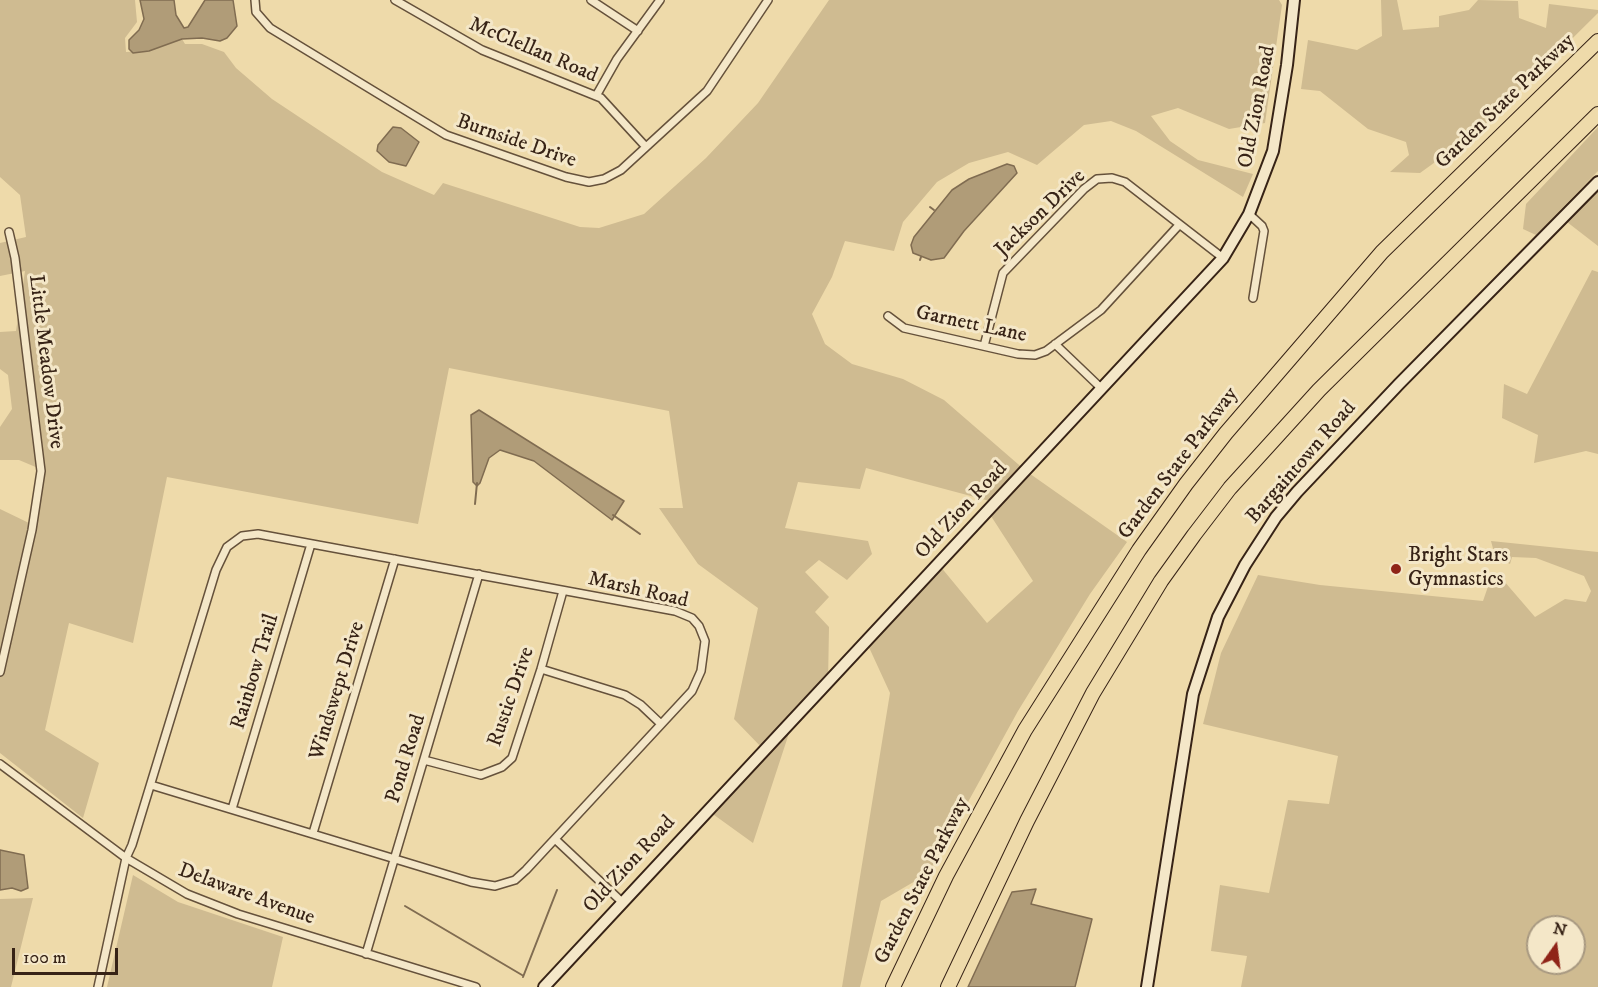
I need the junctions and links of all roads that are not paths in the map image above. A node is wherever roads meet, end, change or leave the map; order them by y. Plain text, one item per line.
1 (255, 0) edge
2 (395, 0) edge
3 (591, 0) edge
4 (660, 0) edge
5 (768, 0) edge
6 (1294, 0) edge
7 (638, 31) junction
8 (1598, 41) edge
9 (596, 96) junction
10 (1598, 114) edge
11 (646, 147) junction
12 (1598, 182) edge
13 (1250, 214) junction
14 (1179, 225) junction
15 (9, 232) dead end
16 (1222, 258) junction
17 (1253, 298) dead end
18 (888, 316) dead end
19 (1055, 344) junction
20 (984, 346) junction
21 (1102, 389) junction
22 (311, 544) junction
23 (395, 559) junction
24 (478, 574) junction
25 (562, 591) junction
26 (541, 669) junction
27 (0, 672) edge
28 (661, 724) junction
29 (423, 760) junction
30 (0, 764) edge
31 (151, 785) junction
32 (232, 809) junction
33 (313, 833) junction
34 (556, 840) junction
35 (395, 857) junction
36 (126, 858) junction
37 (622, 902) junction
38 (366, 954) junction
39 (98, 987) edge
40 (476, 987) edge
41 (544, 987) edge
42 (893, 987) edge
43 (948, 987) edge
44 (1147, 987) edge

1 - 11 street, Burnside Drive
2 - 9 street, McClellan Road
3 - 7 street
4 - 7 street
5 - 11 street, Burnside Drive
6 - 13 street, Old Zion Road
7 - 9 street
8 - 42 highway, Garden State Parkway
9 - 11 street, McClellan Road
10 - 43 highway
12 - 44 street, Bargaintown Road
13 - 16 street, Old Zion Road
13 - 17 street
14 - 16 street, Jackson Drive
14 - 19 street, Garnett Lane
14 - 20 street, Jackson Drive
15 - 27 street, Little Meadow Drive
16 - 21 street, Old Zion Road
18 - 20 street, Garnett Lane
19 - 20 street, Garnett Lane
19 - 21 street
21 - 37 street, Old Zion Road
22 - 23 street, Marsh Road
22 - 31 street, Marsh Road
22 - 32 street, Rainbow Trail
23 - 24 street, Marsh Road
23 - 33 street, Windswept Drive
24 - 25 street, Marsh Road
24 - 29 street, Pond Road
25 - 26 street, Rustic Drive
25 - 28 street, Marsh Road
26 - 28 street
26 - 29 street, Rustic Drive
28 - 34 street, Marsh Road
29 - 35 street, Pond Road
30 - 36 street, Delaware Avenue
31 - 32 street, Marsh Road
31 - 36 street, Marsh Road
32 - 33 street, Marsh Road
33 - 35 street, Marsh Road
34 - 35 street, Marsh Road
34 - 37 street
35 - 38 street, Pond Road
36 - 38 street, Delaware Avenue
36 - 39 street, Marsh Road
37 - 41 street, Old Zion Road
38 - 40 street, Delaware Avenue

